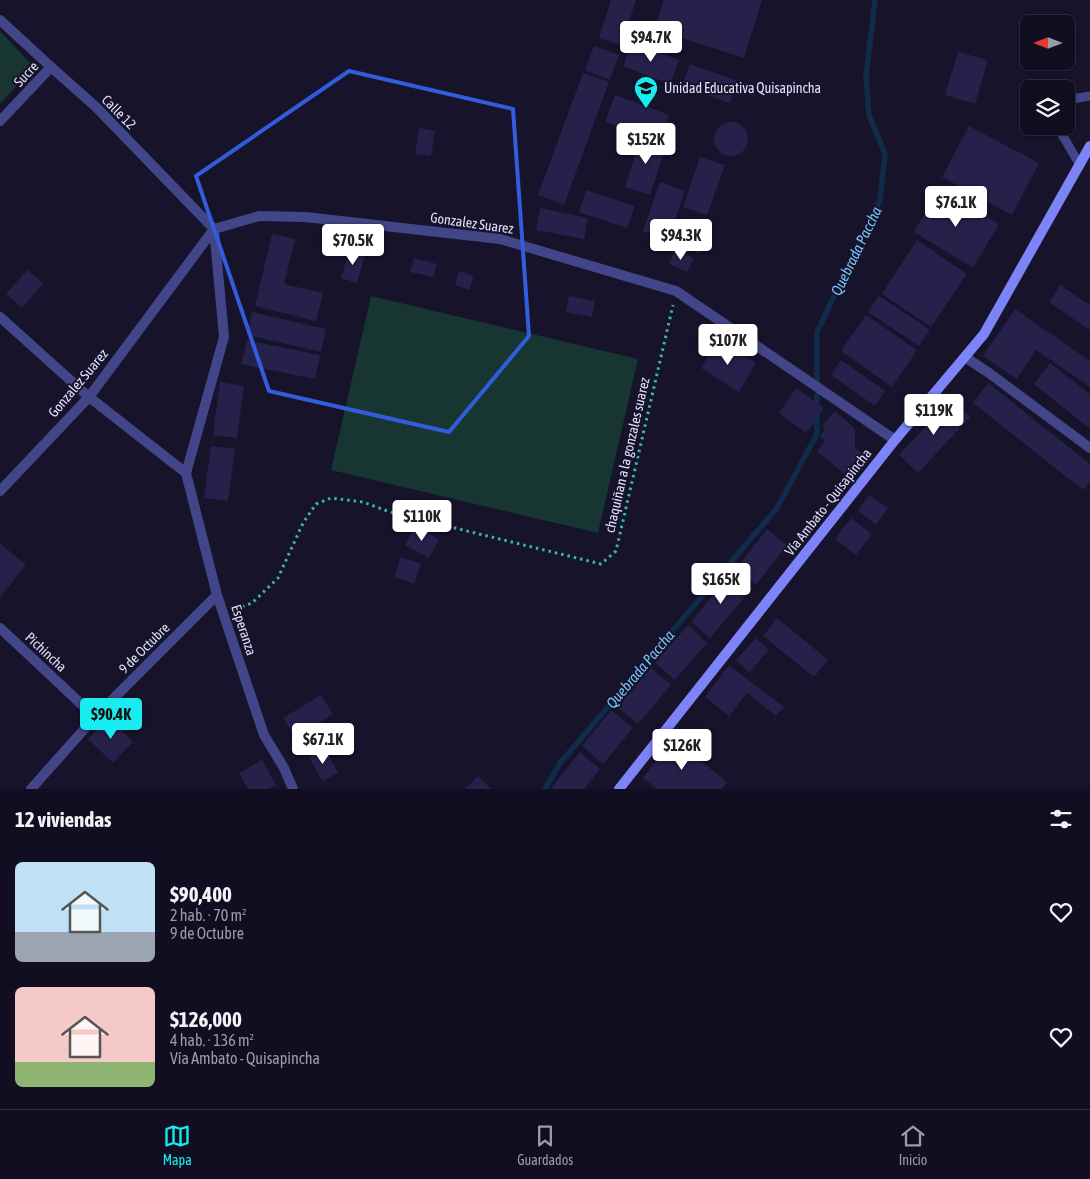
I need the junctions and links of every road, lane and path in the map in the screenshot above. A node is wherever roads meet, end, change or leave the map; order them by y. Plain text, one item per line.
1 (0, 20) edge
2 (51, 67) junction
3 (1090, 96) edge
4 (1075, 98) edge
5 (0, 121) edge
6 (1062, 135) edge
7 (1090, 146) edge
8 (1080, 164) junction
9 (214, 229) junction
10 (676, 291) junction
11 (0, 317) edge
12 (965, 357) junction
13 (89, 396) junction
14 (895, 440) junction
15 (1090, 448) edge
16 (186, 473) junction
17 (0, 491) edge
18 (217, 594) junction
19 (224, 614) junction
20 (0, 628) edge
21 (95, 717) junction
22 (31, 789) edge
23 (293, 789) edge
24 (619, 789) edge

1 - 2 street, Calle 12
2 - 5 street, Sucre
2 - 9 street, Calle 12
3 - 4 lane
6 - 8 lane
7 - 8 street, Vía Ambato - Quisapincha
8 - 12 street, Vía Ambato - Quisapincha
9 - 10 street, Gonzalez Suarez
9 - 13 street, Gonzalez Suarez
9 - 16 street, Esperanza
10 - 14 street, Gonzalez Suarez
10 - 19 path, chaquiñan a la gonzales suarez
11 - 13 street
12 - 14 street, Vía Ambato - Quisapincha
12 - 15 street
13 - 16 street
13 - 17 street, Gonzalez Suarez
14 - 24 street, Vía Ambato - Quisapincha
16 - 18 street, Esperanza
18 - 19 street, Esperanza
18 - 21 street, 9 de Octubre
19 - 23 street, Esperanza
20 - 21 street, Pichincha
21 - 22 street, 9 de Octubre

